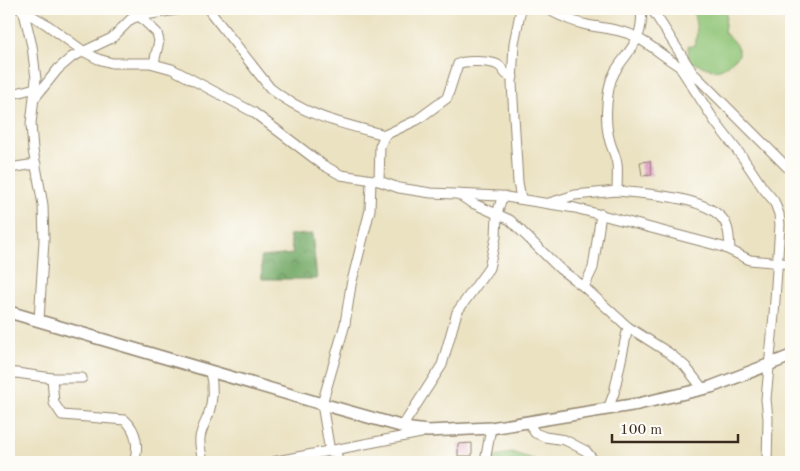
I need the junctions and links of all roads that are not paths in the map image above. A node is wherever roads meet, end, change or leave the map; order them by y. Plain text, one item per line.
1 (132, 9) edge
2 (182, 9) edge
3 (208, 9) edge
4 (520, 9) edge
5 (547, 9) edge
6 (642, 9) edge
7 (652, 9) edge
8 (22, 11) edge
9 (140, 16) junction
10 (638, 38) junction
11 (82, 51) junction
12 (154, 63) junction
13 (682, 69) junction
14 (694, 75) junction
15 (513, 77) junction
16 (35, 88) junction
17 (9, 95) edge
18 (34, 100) junction
19 (385, 135) junction
20 (36, 164) junction
21 (9, 168) edge
22 (791, 171) edge
23 (375, 181) junction
24 (617, 190) junction
25 (458, 194) junction
26 (504, 196) junction
27 (521, 199) junction
28 (546, 204) junction
29 (497, 214) junction
30 (601, 214) junction
31 (730, 250) junction
32 (777, 262) junction
33 (791, 264) edge
34 (584, 287) junction
35 (9, 312) edge
36 (39, 320) junction
37 (628, 327) junction
38 (791, 356) edge
39 (768, 365) junction
40 (9, 372) edge
41 (210, 372) junction
42 (52, 378) junction
43 (82, 378) dead end
44 (703, 389) junction
45 (322, 404) junction
46 (608, 409) junction
47 (529, 423) junction
48 (402, 426) junction
49 (491, 428) junction
50 (428, 431) junction
51 (333, 451) junction
52 (134, 462) edge
53 (203, 462) edge
54 (272, 462) edge
55 (338, 462) edge
56 (485, 462) edge
57 (595, 462) edge
58 (767, 462) edge

1 - 9 street
2 - 9 street
3 - 19 street
4 - 15 street
5 - 10 street
6 - 10 street
7 - 14 street
8 - 11 street
8 - 16 street
9 - 11 street
9 - 12 street
10 - 13 street
10 - 24 street
11 - 12 street
11 - 18 street
12 - 23 street
13 - 14 street
13 - 32 street
14 - 22 street
15 - 19 street
15 - 27 street
16 - 17 street
16 - 18 street
18 - 20 street
19 - 23 street
20 - 21 street
20 - 36 street
23 - 25 street
23 - 45 street
24 - 28 street
24 - 31 street
25 - 26 street
25 - 29 street
26 - 27 street
26 - 29 street
27 - 28 street
28 - 30 street
29 - 34 street
29 - 48 street
30 - 31 street
30 - 34 street
31 - 32 street
32 - 33 street
32 - 39 street
34 - 37 street
35 - 36 street
36 - 41 street
37 - 44 street
37 - 46 street
38 - 39 street
39 - 44 street
39 - 58 street
40 - 42 street
41 - 45 street
41 - 53 street
42 - 43 street
42 - 52 street
44 - 46 street
45 - 48 street
45 - 51 street
46 - 47 street
47 - 49 street
47 - 57 street
48 - 50 street
49 - 50 street
49 - 56 street
50 - 51 street
51 - 54 street
51 - 55 street

